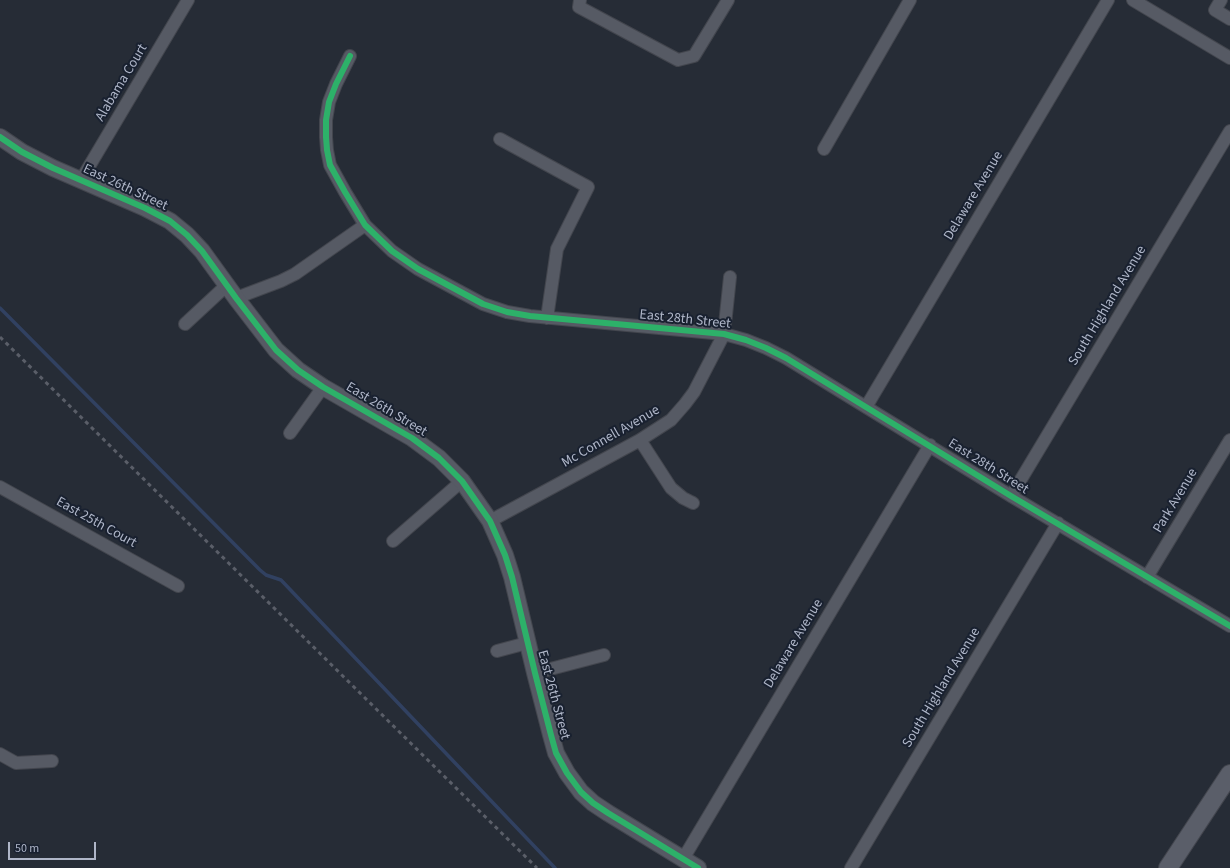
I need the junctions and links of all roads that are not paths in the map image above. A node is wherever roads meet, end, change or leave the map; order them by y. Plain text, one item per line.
1 (188, 0) edge
2 (580, 0) edge
3 (728, 0) edge
4 (910, 0) edge
5 (1108, 0) edge
6 (1133, 0) edge
7 (1221, 0) edge
8 (1230, 19) edge
9 (350, 56) dead end
10 (1230, 58) edge
11 (1230, 131) edge
12 (0, 137) edge
13 (500, 139) dead end
14 (824, 149) dead end
15 (81, 180) junction
16 (366, 225) junction
17 (730, 277) dead end
18 (231, 291) junction
19 (547, 318) junction
20 (185, 324) dead end
21 (724, 334) junction
22 (323, 386) junction
23 (866, 407) junction
24 (290, 433) dead end
25 (640, 440) junction
26 (1230, 440) edge
27 (930, 446) junction
28 (462, 481) junction
29 (0, 487) edge
30 (1011, 496) junction
31 (693, 503) dead end
32 (490, 521) junction
33 (1058, 523) junction
34 (393, 541) dead end
35 (1147, 577) junction
36 (178, 586) dead end
37 (1230, 626) edge
38 (528, 643) junction
39 (497, 651) dead end
40 (604, 655) dead end
41 (535, 673) junction
42 (0, 754) edge
43 (52, 761) dead end
44 (1230, 774) edge
45 (683, 859) junction
46 (698, 868) edge
47 (851, 868) edge
48 (1168, 868) edge

1 - 15 street, Alabama Court
2 - 3 street
4 - 14 street
5 - 23 street, Delaware Avenue
6 - 10 street
7 - 8 street
9 - 16 street, East 28th Street
11 - 30 street, South Highland Avenue
12 - 15 street, East 26th Street
13 - 19 street
15 - 18 street, East 26th Street
16 - 18 street
16 - 19 street, East 28th Street
17 - 21 street, Mc Connell Avenue
18 - 20 street
18 - 22 street, East 26th Street
19 - 21 street, East 28th Street
21 - 23 street, East 28th Street
21 - 25 street, Mc Connell Avenue
22 - 24 street
22 - 28 street, East 26th Street
23 - 27 street, East 28th Street
25 - 31 street
25 - 32 street, Mc Connell Avenue
26 - 35 street, Park Avenue
27 - 30 street, East 28th Street
27 - 45 street, Delaware Avenue
28 - 32 street, East 26th Street
28 - 34 street
29 - 36 street, East 25th Court
30 - 33 street, East 28th Street
32 - 38 street, East 26th Street
33 - 35 street, East 28th Street
33 - 47 street, South Highland Avenue
35 - 37 street, East 28th Street
38 - 39 street
38 - 41 street, East 26th Street
40 - 41 street
41 - 45 street, East 26th Street
42 - 43 street
44 - 48 main road
45 - 46 street, East 26th Street

